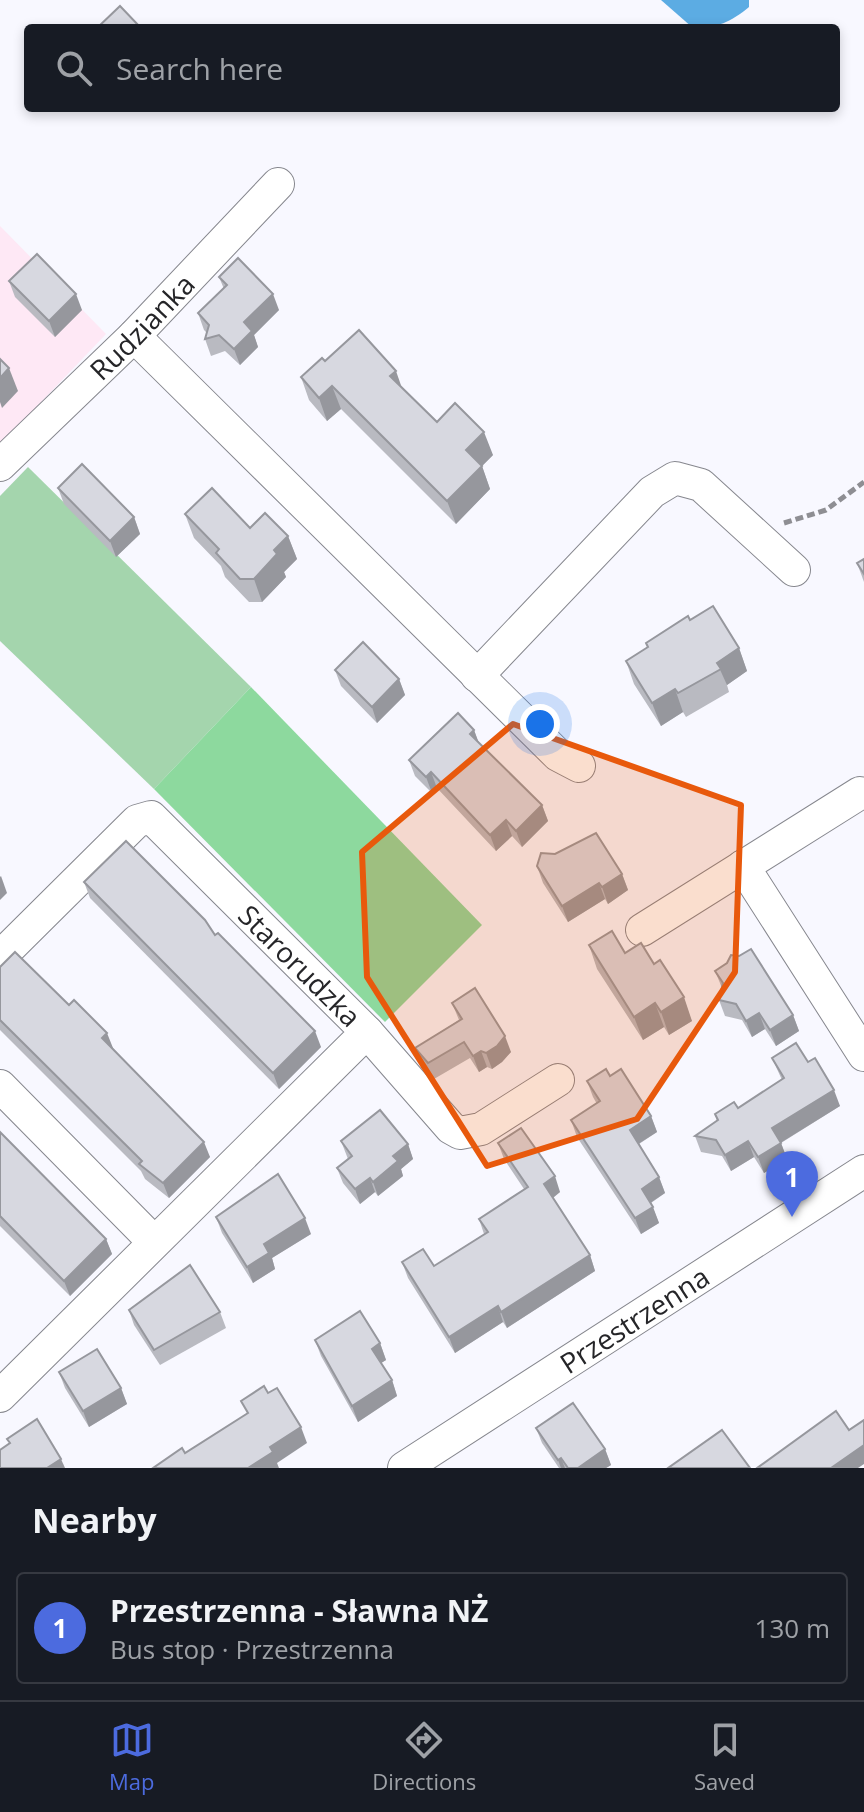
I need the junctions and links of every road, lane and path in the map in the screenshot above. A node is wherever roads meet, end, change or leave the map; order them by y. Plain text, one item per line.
1 (278, 184) dead end
2 (134, 336) junction
3 (0, 465) edge
4 (864, 482) edge
5 (743, 523) junction
6 (794, 570) dead end
7 (477, 676) junction
8 (579, 766) dead end
9 (860, 793) dead end
10 (743, 866) junction
11 (642, 930) dead end
12 (0, 957) edge
13 (367, 1032) junction
14 (864, 1055) edge
15 (558, 1080) dead end
16 (0, 1086) edge
17 (864, 1171) edge
18 (154, 1242) junction
19 (0, 1396) edge
20 (443, 1458) edge
21 (404, 1468) edge

1 - 2 street, Rudzianka
2 - 3 street, Rudzianka
2 - 7 street
4 - 5 path
5 - 6 street
5 - 7 street
7 - 8 street
9 - 10 street
10 - 11 street
10 - 14 street
12 - 13 street, Starorudzka
13 - 15 street
13 - 18 street, Starorudzka
16 - 18 street
17 - 20 street, Przestrzenna
18 - 19 street, Starorudzka
20 - 21 street, Przestrzenna

